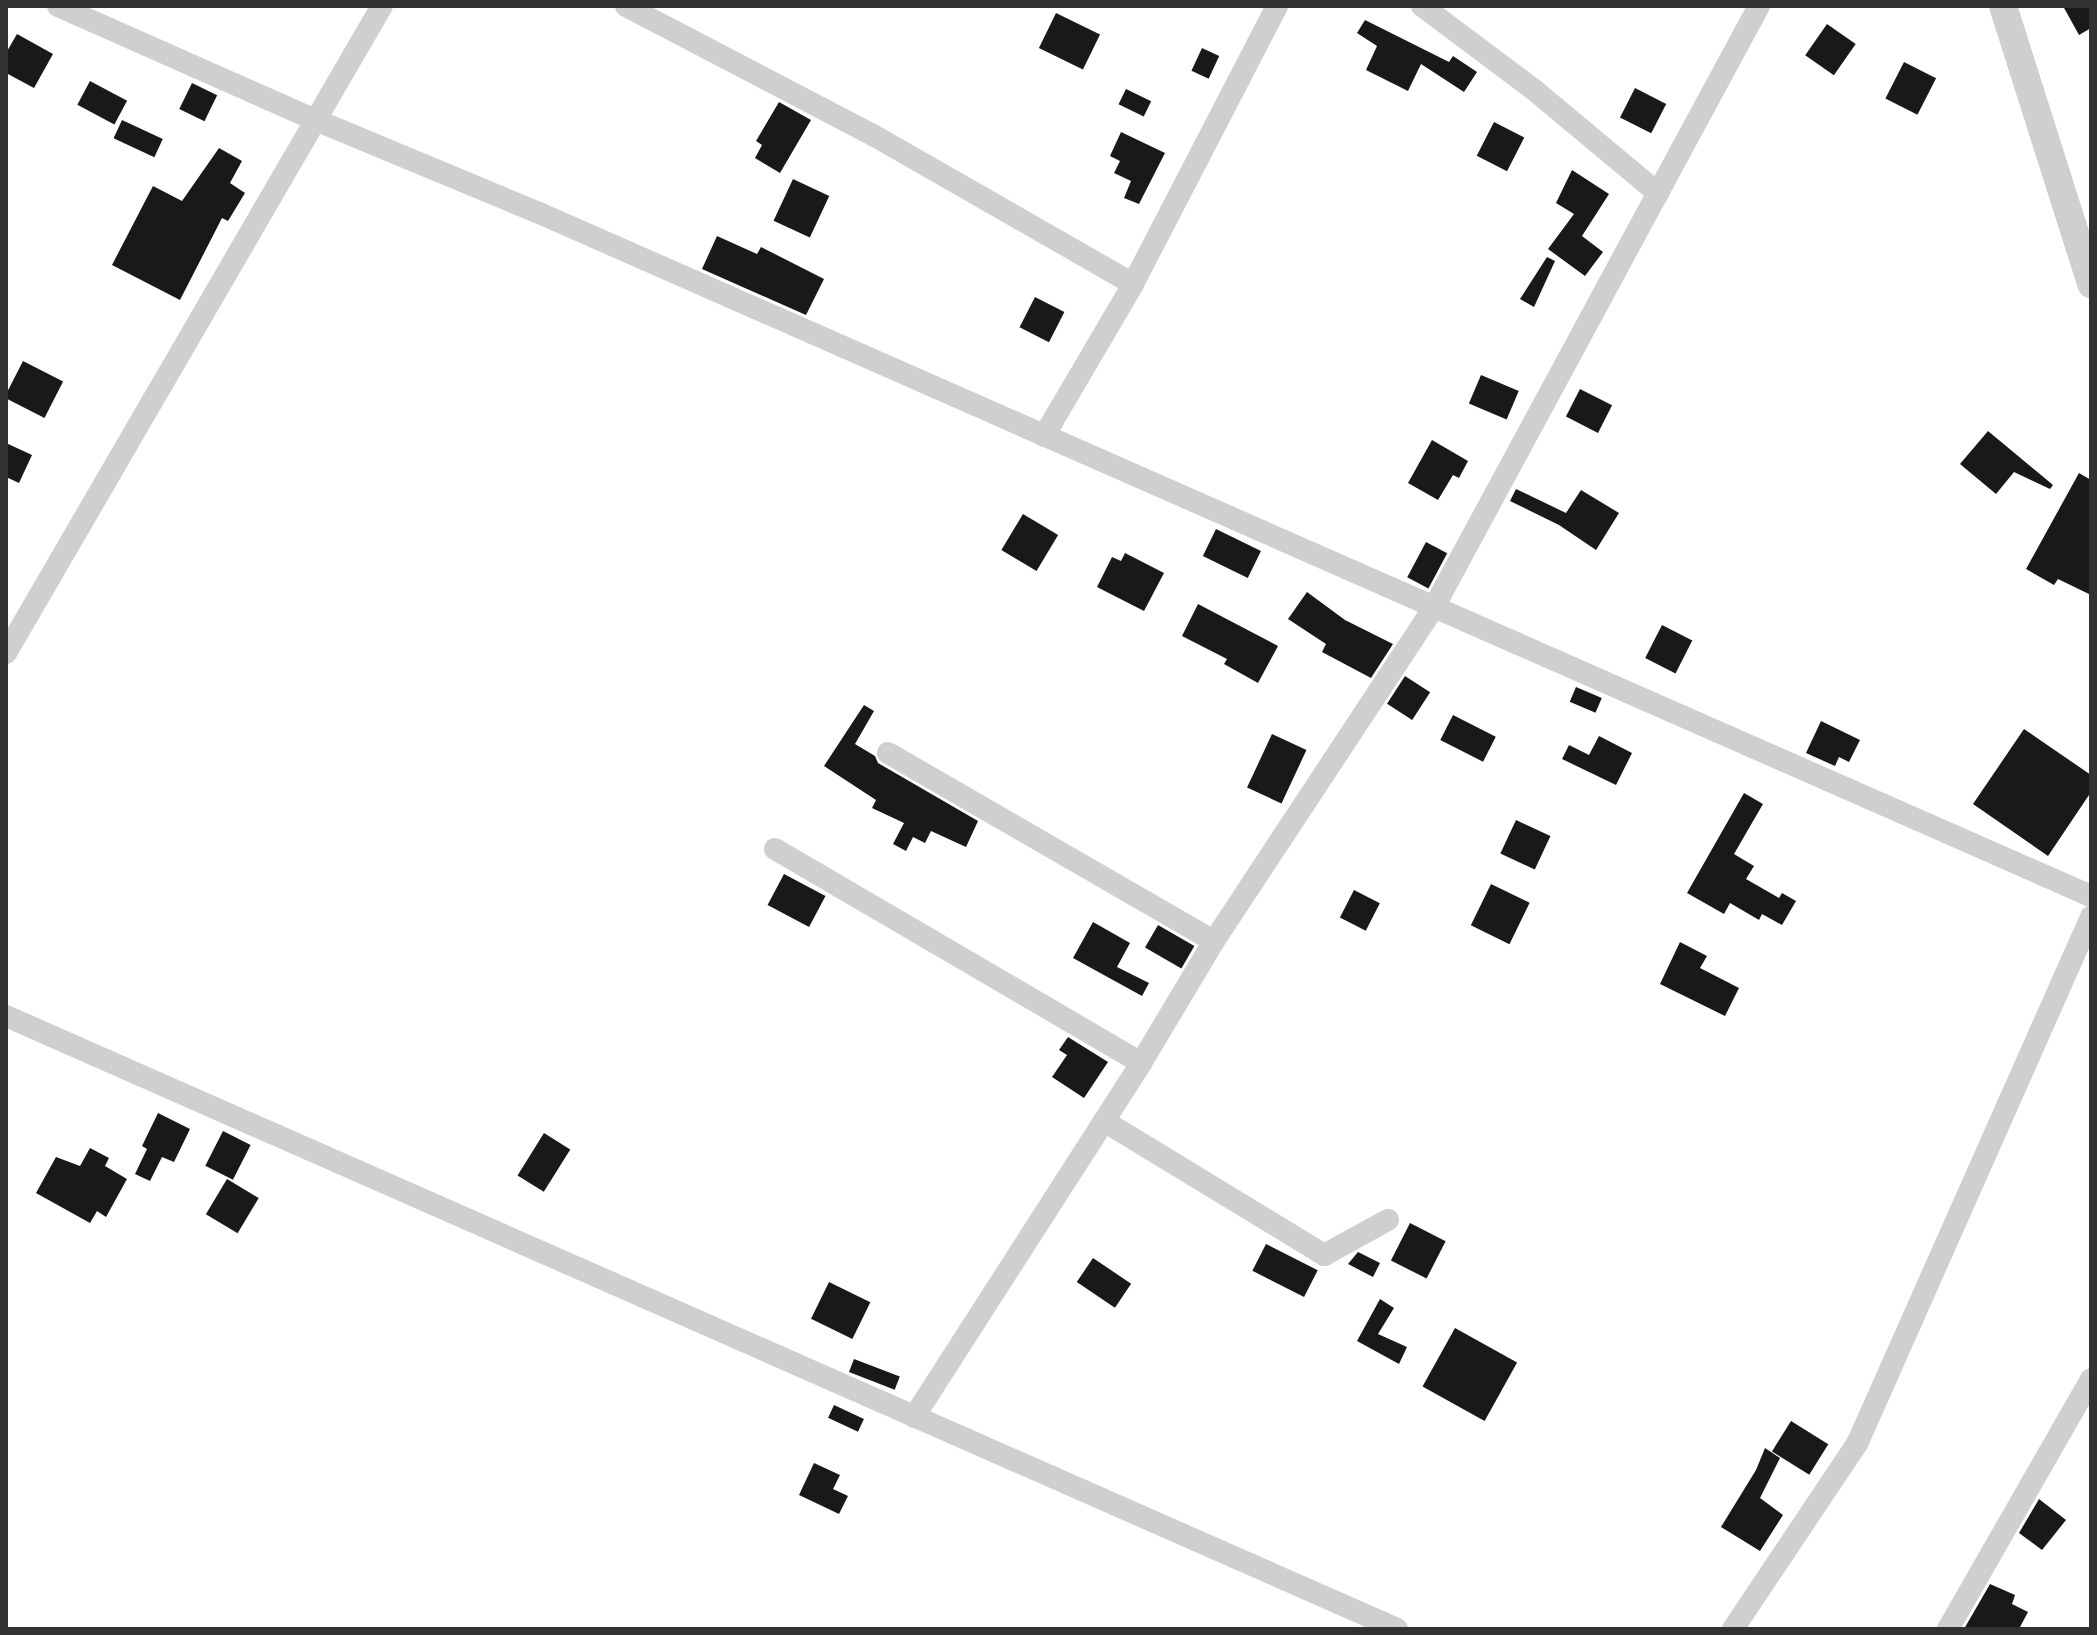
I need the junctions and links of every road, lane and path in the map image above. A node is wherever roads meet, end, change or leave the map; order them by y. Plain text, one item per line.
1 (58, 6) edge
2 (382, 6) edge
3 (626, 6) edge
4 (1277, 6) edge
5 (1422, 6) edge
6 (1759, 6) edge
7 (2003, 6) edge
8 (318, 121) junction
9 (1658, 193) junction
10 (1133, 284) junction
11 (2091, 284) edge
12 (1044, 436) junction
13 (1434, 607) junction
14 (6, 653) edge
15 (888, 753) dead end
16 (775, 849) dead end
17 (2091, 896) edge
18 (2091, 917) edge
19 (1214, 941) junction
20 (6, 1016) edge
21 (1141, 1063) junction
22 (1104, 1121) junction
23 (1388, 1220) dead end
24 (2091, 1379) edge
25 (914, 1417) junction
26 (1397, 1629) edge
27 (1733, 1629) edge
28 (1948, 1629) edge

1 - 8 street
2 - 8 street
3 - 10 street
4 - 10 street
5 - 9 street
6 - 9 street
7 - 11 street
8 - 12 street
8 - 14 street
9 - 13 street
10 - 12 street
12 - 13 street
13 - 17 street
13 - 19 street
15 - 19 street
16 - 21 street
18 - 27 street
19 - 21 street
20 - 25 street
21 - 22 street
22 - 23 street
22 - 25 street
24 - 28 street
25 - 26 street

